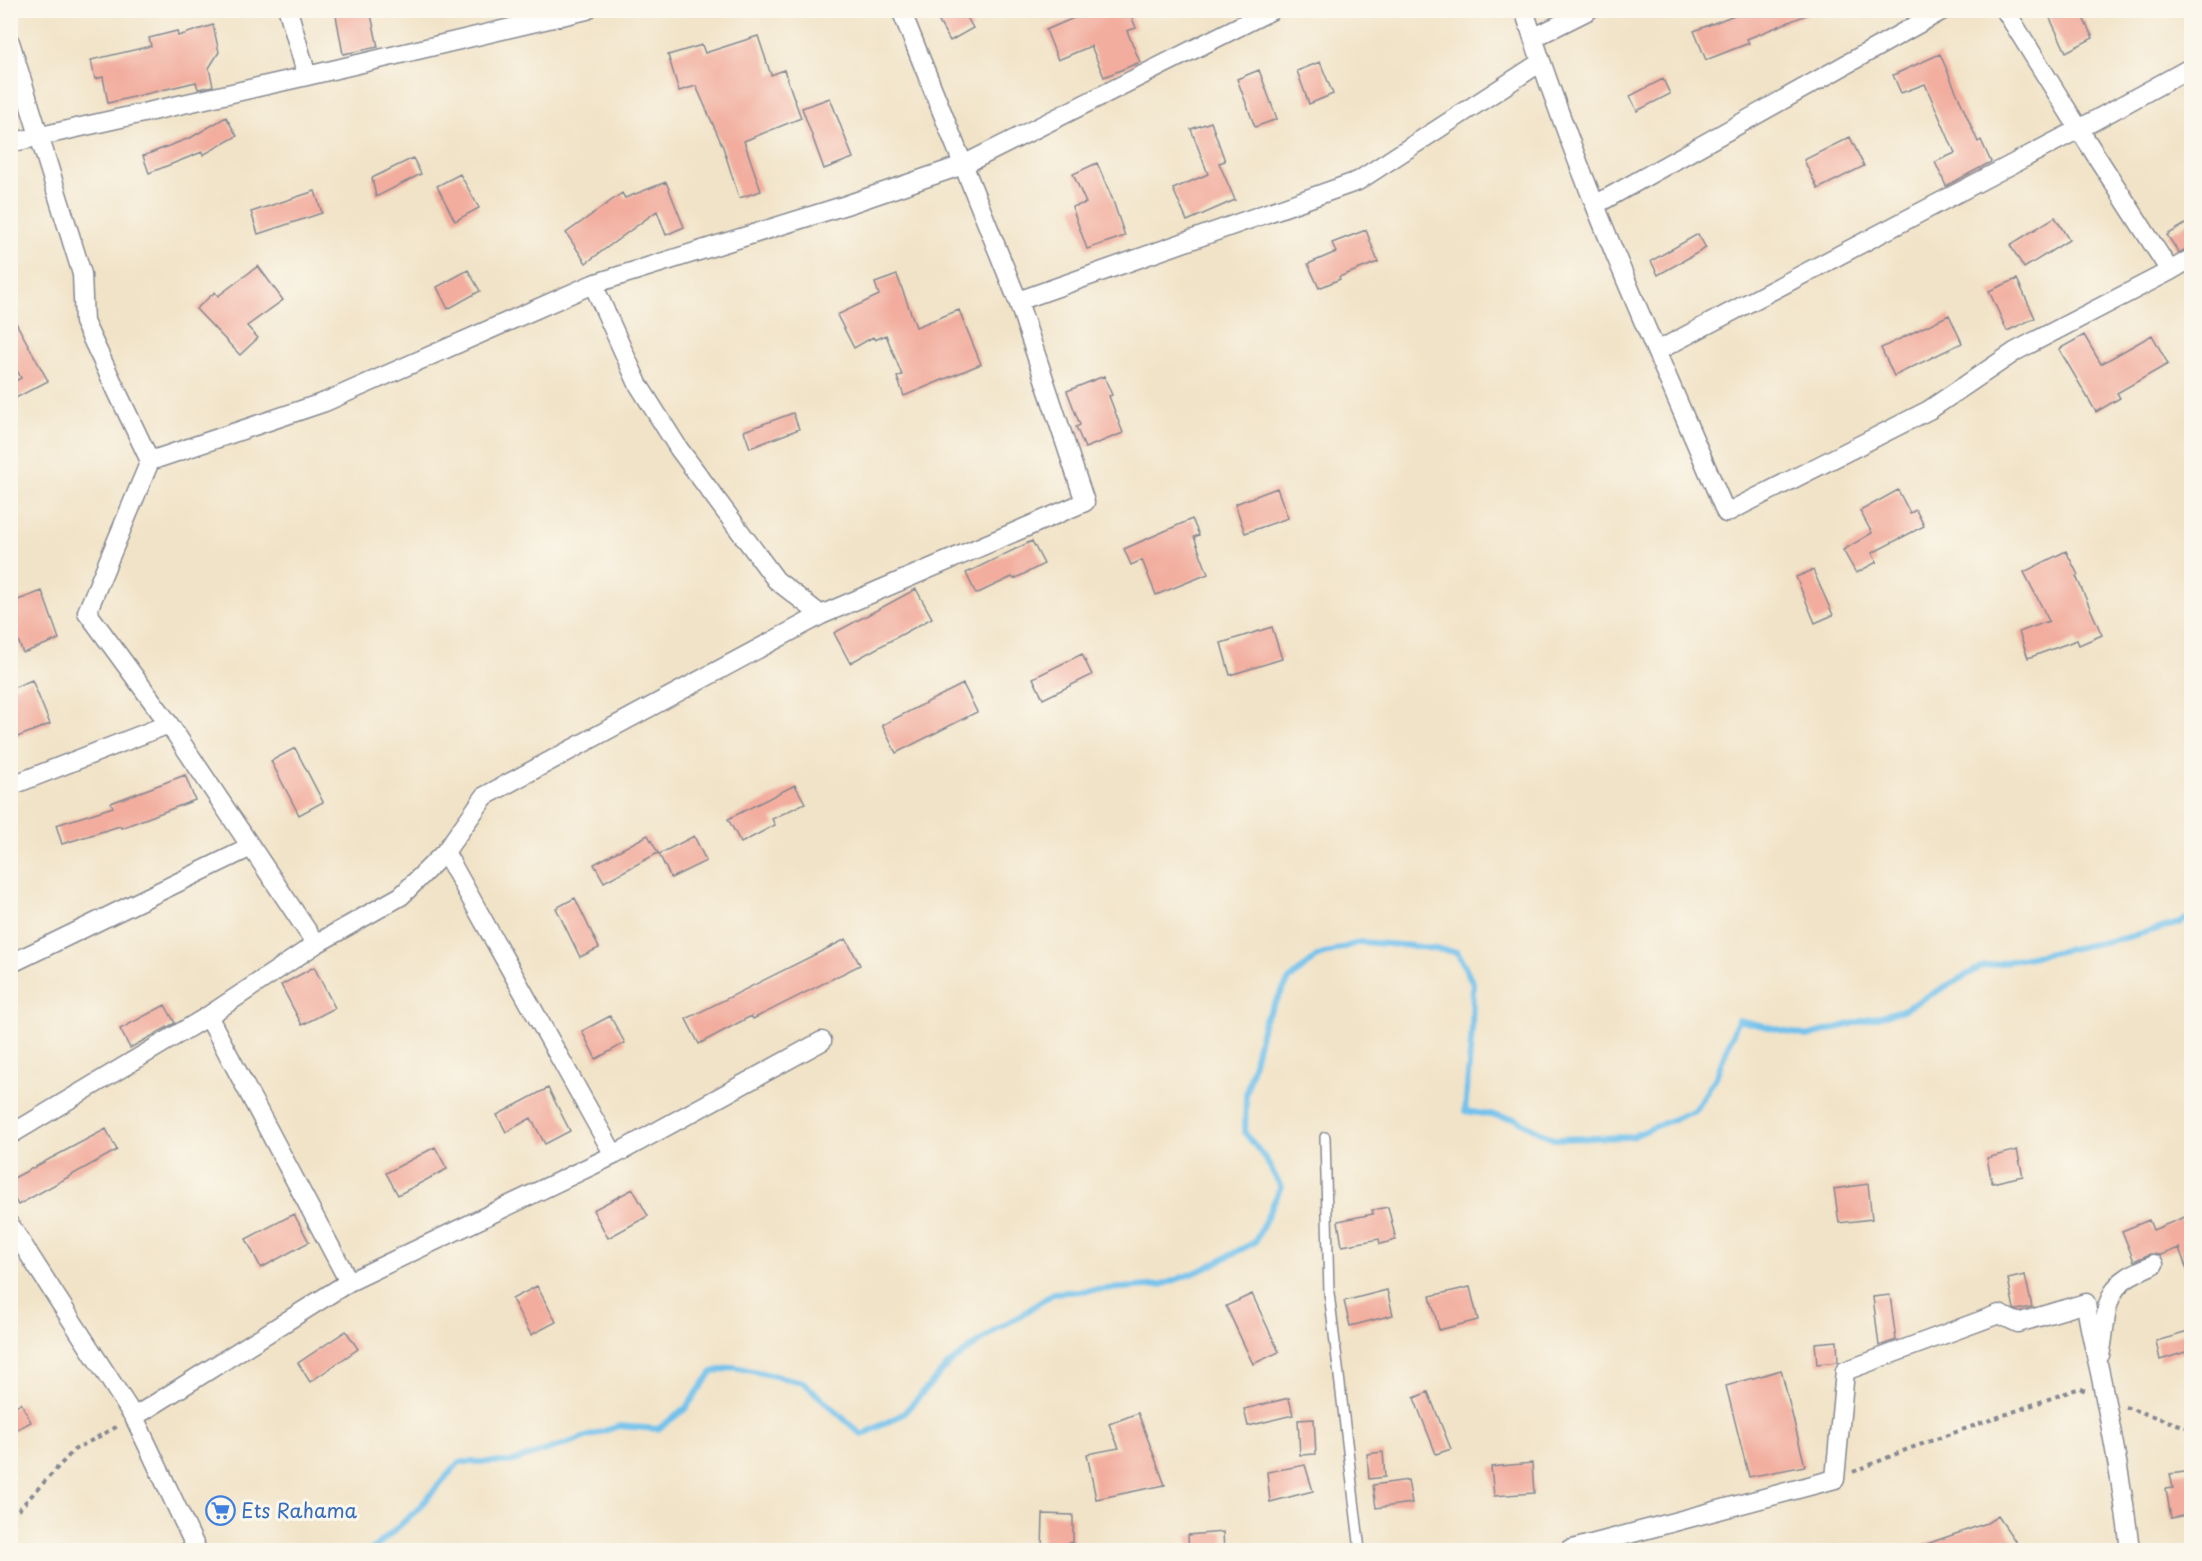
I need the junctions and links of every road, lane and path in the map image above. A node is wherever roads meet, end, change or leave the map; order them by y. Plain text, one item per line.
1 (288, 10) edge
2 (588, 10) edge
3 (901, 10) edge
4 (1272, 10) edge
5 (1524, 10) edge
6 (1589, 10) edge
7 (1943, 10) edge
8 (2005, 10) edge
9 (1533, 38) junction
10 (10, 42) edge
11 (1541, 62) junction
12 (2192, 67) edge
13 (307, 76) junction
14 (2079, 129) junction
15 (40, 137) junction
16 (10, 143) edge
17 (963, 165) junction
18 (1595, 205) junction
19 (2192, 258) edge
20 (2170, 271) junction
21 (593, 284) junction
22 (1018, 301) junction
23 (1657, 351) junction
24 (150, 461) junction
25 (821, 615) junction
26 (168, 724) junction
27 (10, 786) edge
28 (251, 847) junction
29 (445, 852) junction
30 (316, 944) junction
31 (10, 964) edge
32 (208, 1016) junction
33 (822, 1041) dead end
34 (10, 1135) edge
35 (1326, 1137) dead end
36 (614, 1155) junction
37 (10, 1225) edge
38 (2154, 1264) dead end
39 (349, 1282) junction
40 (2098, 1363) junction
41 (2106, 1401) junction
42 (134, 1417) junction
43 (2192, 1429) edge
44 (1835, 1479) junction
45 (10, 1514) edge
46 (197, 1551) edge
47 (1360, 1551) edge
48 (1569, 1551) edge
49 (2130, 1551) edge

1 - 13 street
2 - 13 street
3 - 17 street
4 - 17 street
5 - 9 street
6 - 9 street
7 - 18 street
8 - 14 street
9 - 11 street
10 - 15 street
11 - 18 street
11 - 22 street
12 - 14 street
13 - 15 street
14 - 20 street
14 - 23 street
15 - 16 street
15 - 24 street
17 - 21 street
17 - 22 street
18 - 23 street
19 - 20 street
20 - 23 street
21 - 24 street
21 - 25 street
22 - 25 street
24 - 26 street
25 - 29 street
26 - 27 street
26 - 28 street
28 - 30 street
28 - 31 street
29 - 30 street
29 - 36 street
30 - 32 street
32 - 34 street
32 - 39 street
33 - 36 street
35 - 47 lane
36 - 39 street
37 - 42 street
38 - 40 street
39 - 42 street
40 - 41 street
40 - 44 street
41 - 43 path
41 - 44 path
41 - 49 street
42 - 45 path
42 - 46 street
44 - 48 street

